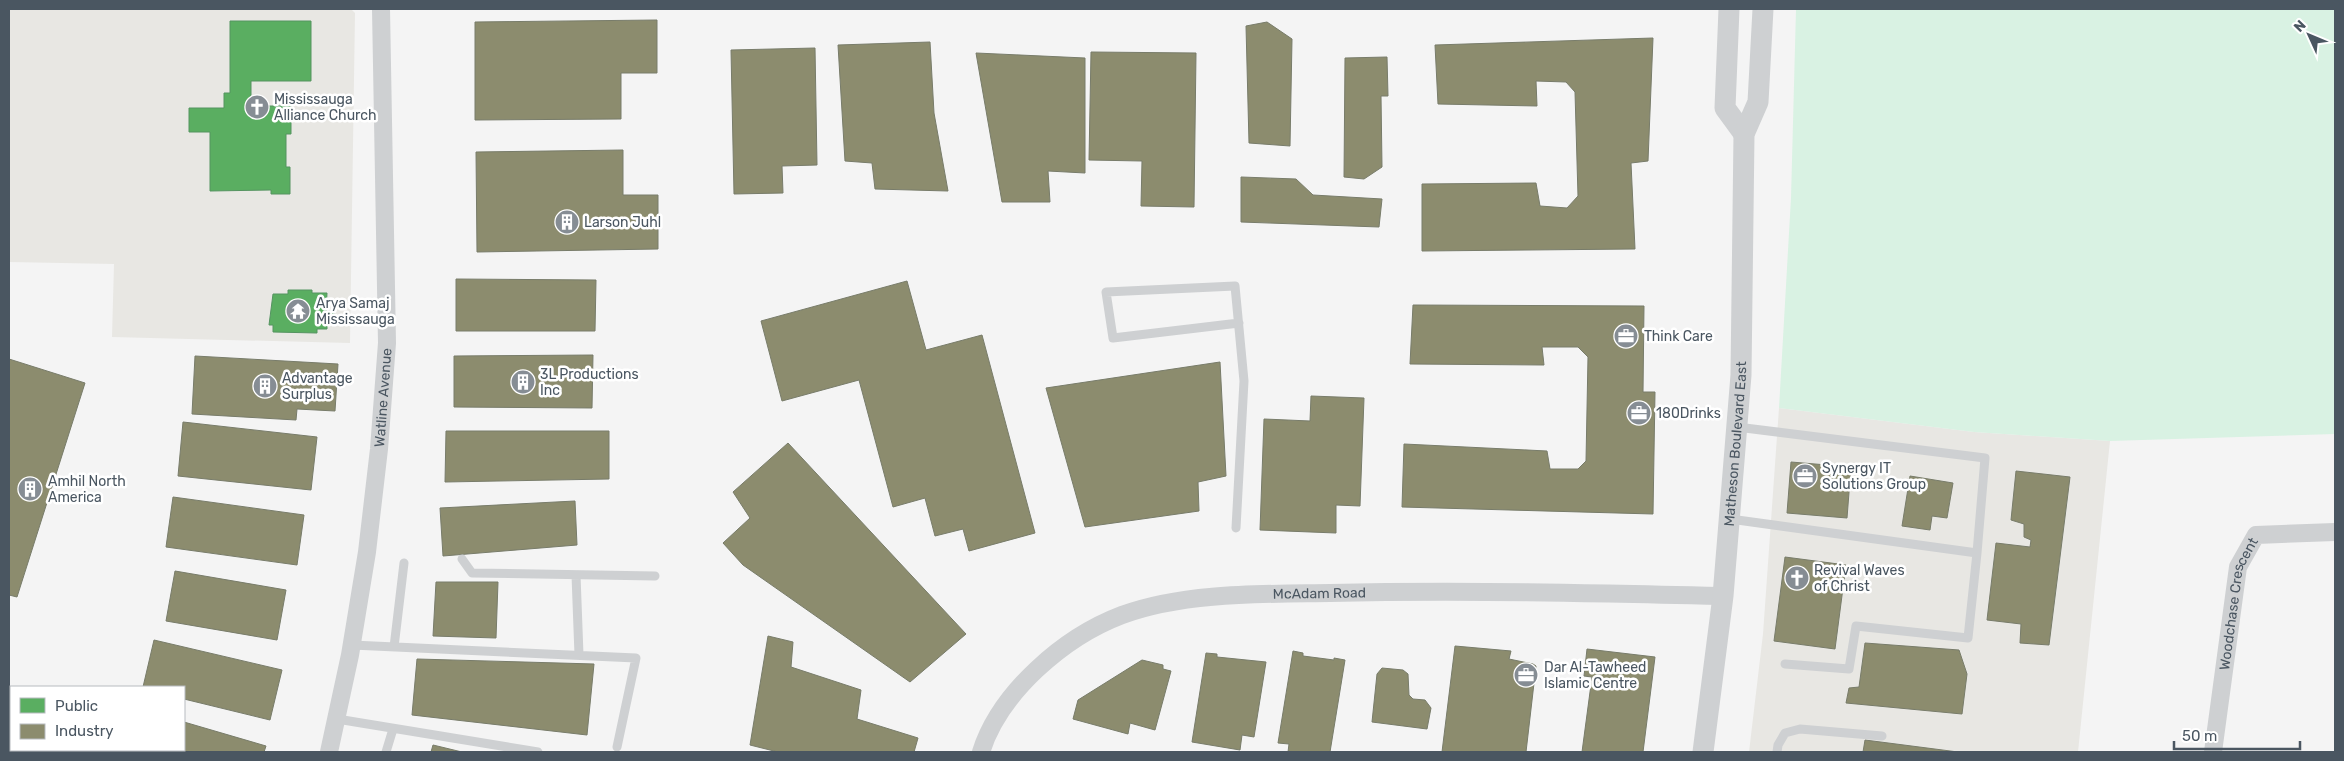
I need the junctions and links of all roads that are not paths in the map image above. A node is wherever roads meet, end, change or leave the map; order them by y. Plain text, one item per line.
1 (381, 9) edge
2 (1729, 9) edge
3 (1764, 9) edge
4 (1744, 134) junction
5 (1239, 323) junction
6 (1737, 427) junction
7 (1729, 519) junction
8 (1236, 528) dead end
9 (2335, 532) edge
10 (1977, 553) junction
11 (462, 559) dead end
12 (404, 563) dead end
13 (576, 575) junction
14 (655, 576) dead end
15 (1723, 596) junction
16 (352, 645) junction
17 (394, 647) junction
18 (579, 655) junction
19 (1786, 664) dead end
20 (337, 720) junction
21 (393, 729) junction
22 (1882, 736) dead end
23 (617, 747) dead end
24 (329, 752) edge
25 (386, 752) edge
26 (538, 752) edge
27 (981, 752) edge
28 (1703, 752) edge
29 (1777, 752) edge
30 (2213, 752) edge

1 - 16 street, Watline Avenue
2 - 4 street
3 - 4 street, Matheson Boulevard East
4 - 6 street, Matheson Boulevard East
5 - 5 lane
5 - 8 lane
6 - 7 street, Matheson Boulevard East
6 - 10 lane
7 - 10 lane
7 - 15 street, Matheson Boulevard East
9 - 30 street, Woodchase Crescent
10 - 19 lane
11 - 13 lane
12 - 17 lane
13 - 14 lane
13 - 18 lane
15 - 27 street, McAdam Road
15 - 28 street, Matheson Boulevard East
16 - 17 lane
16 - 20 street, Watline Avenue
17 - 18 lane
18 - 23 lane
20 - 21 lane
20 - 24 street, Watline Avenue
21 - 25 lane
21 - 26 lane
22 - 29 lane

